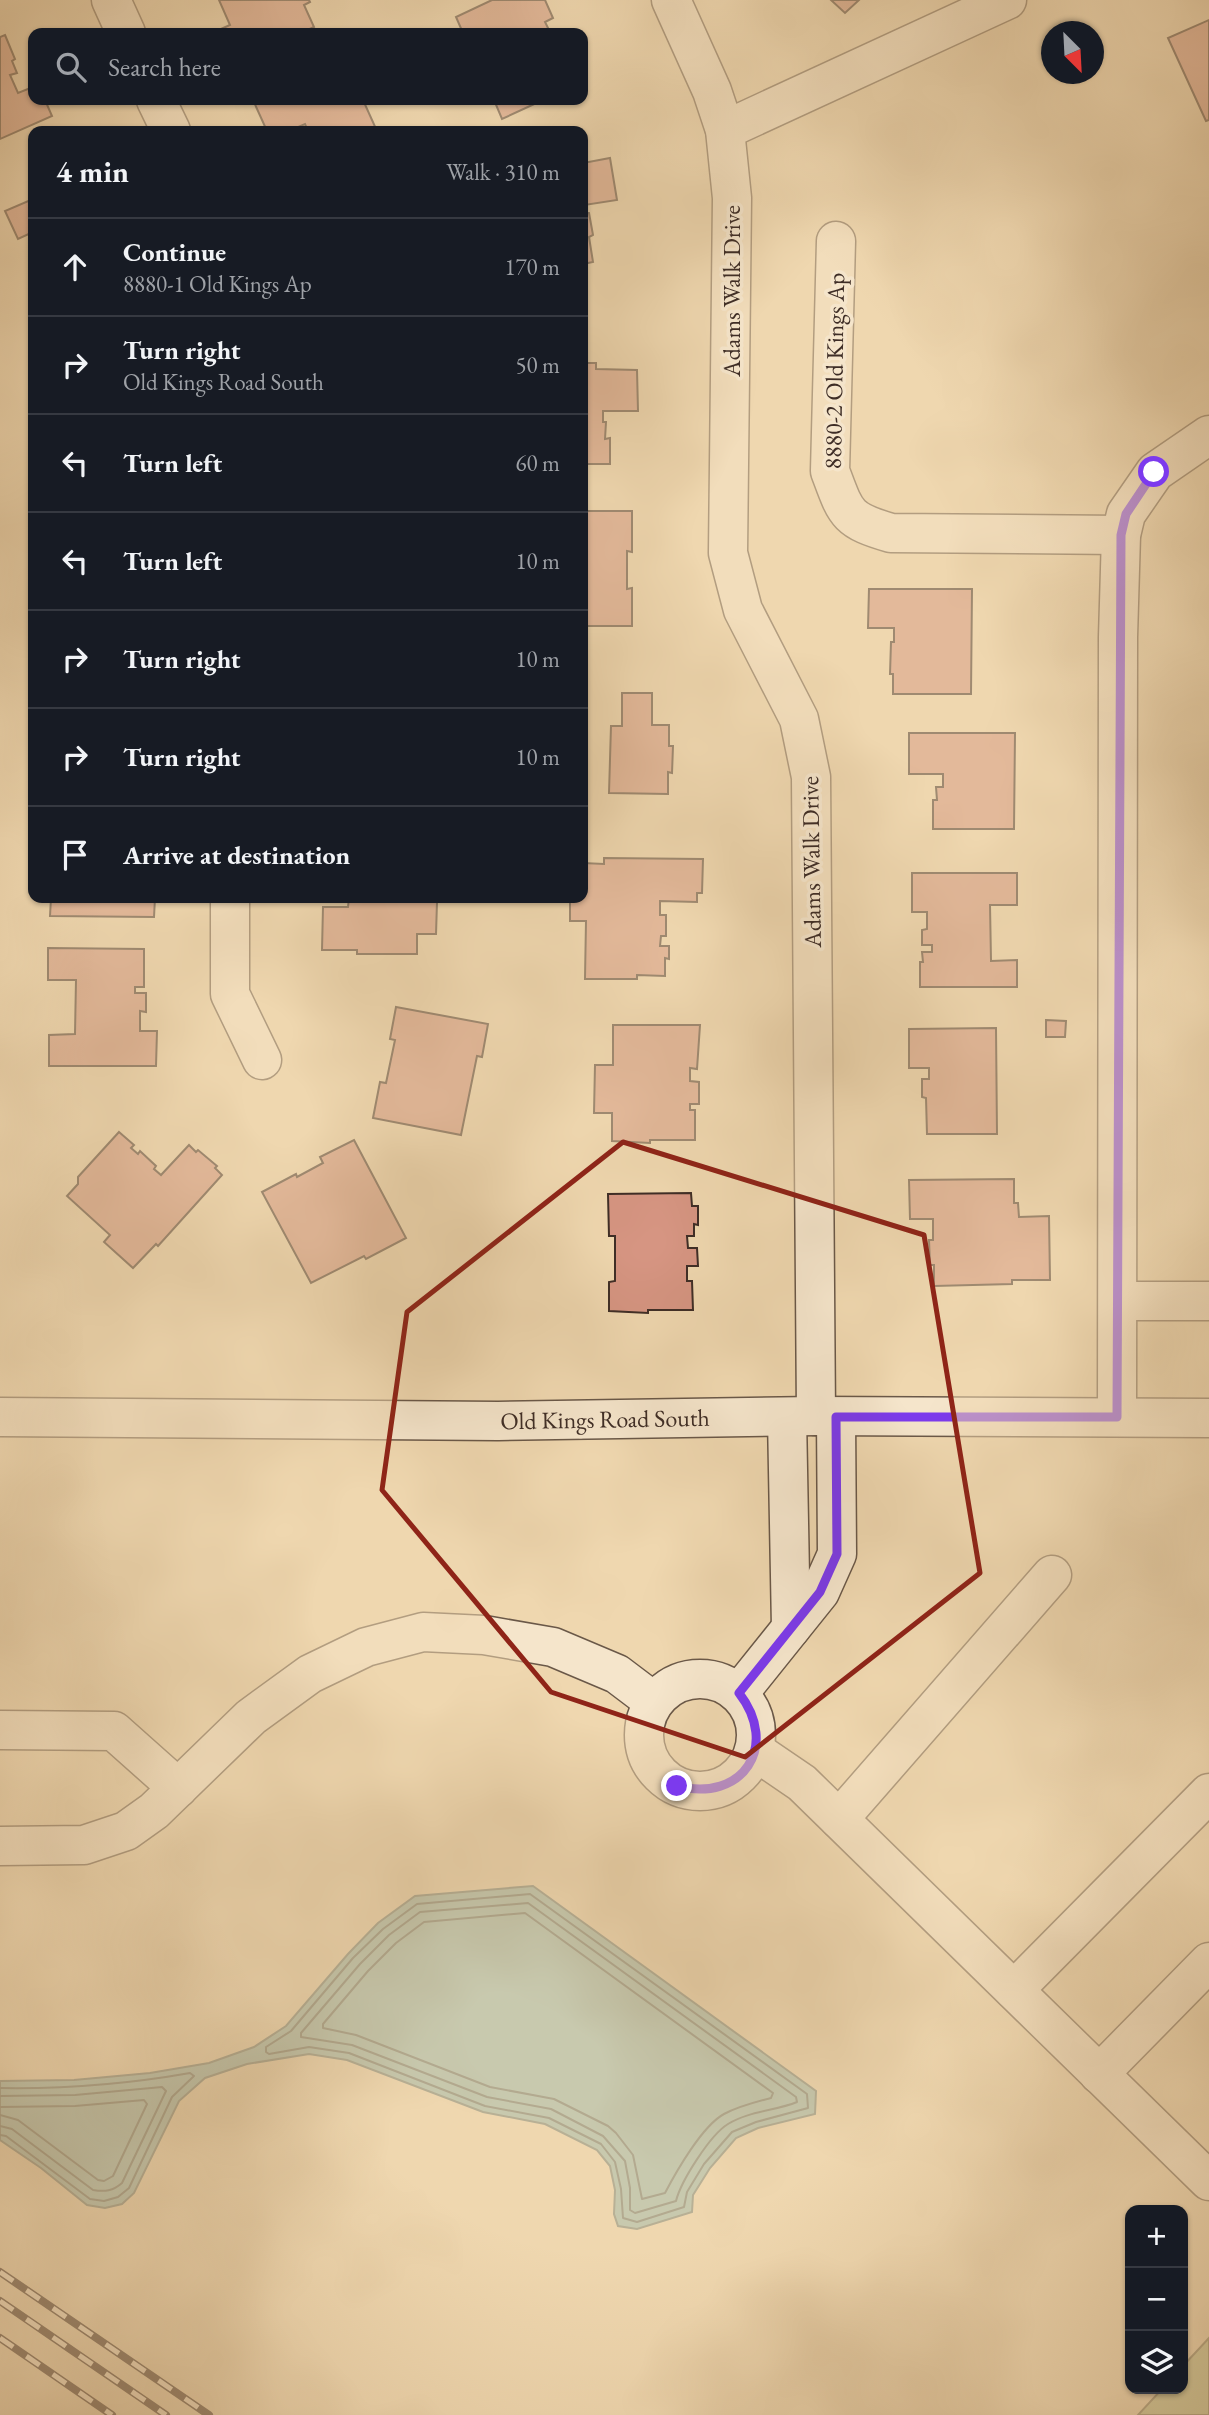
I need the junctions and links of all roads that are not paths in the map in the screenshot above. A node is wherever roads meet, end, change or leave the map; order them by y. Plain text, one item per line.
1 (111, 0) edge
2 (671, 0) edge
3 (1007, 0) edge
4 (124, 28) edge
5 (158, 105) edge
6 (169, 126) edge
7 (725, 130) junction
8 (836, 241) dead end
9 (1209, 435) edge
10 (1121, 535) junction
11 (230, 903) edge
12 (262, 1060) dead end
13 (1119, 1301) junction
14 (1209, 1301) edge
15 (0, 1416) edge
16 (813, 1417) junction
17 (1117, 1417) junction
18 (1209, 1418) edge
19 (1052, 1575) dead end
20 (739, 1693) junction
21 (654, 1702) junction
22 (0, 1730) edge
23 (755, 1751) junction
24 (178, 1788) junction
25 (1209, 1793) edge
26 (839, 1819) junction
27 (0, 1846) edge
28 (1209, 1962) edge
29 (1014, 1990) junction
30 (1100, 2074) junction
31 (1209, 2181) edge

1 - 4 street
2 - 7 street, Adams Walk Drive
3 - 7 street
5 - 6 street
7 - 16 street, Adams Walk Drive
8 - 10 street, 8880-2 Old Kings Ap
9 - 10 street
10 - 13 street
11 - 12 street
13 - 14 street
13 - 17 street
15 - 16 street, Old Kings Road South
16 - 17 street, Old Kings Road South
16 - 20 street, Adams Walk Drive
17 - 18 street, Old Kings Road South
19 - 26 street
20 - 21 street
20 - 23 street
21 - 23 street
21 - 24 street
22 - 24 street
23 - 26 street
24 - 27 street
25 - 29 street
26 - 29 street
28 - 30 street
29 - 30 street
30 - 31 street

